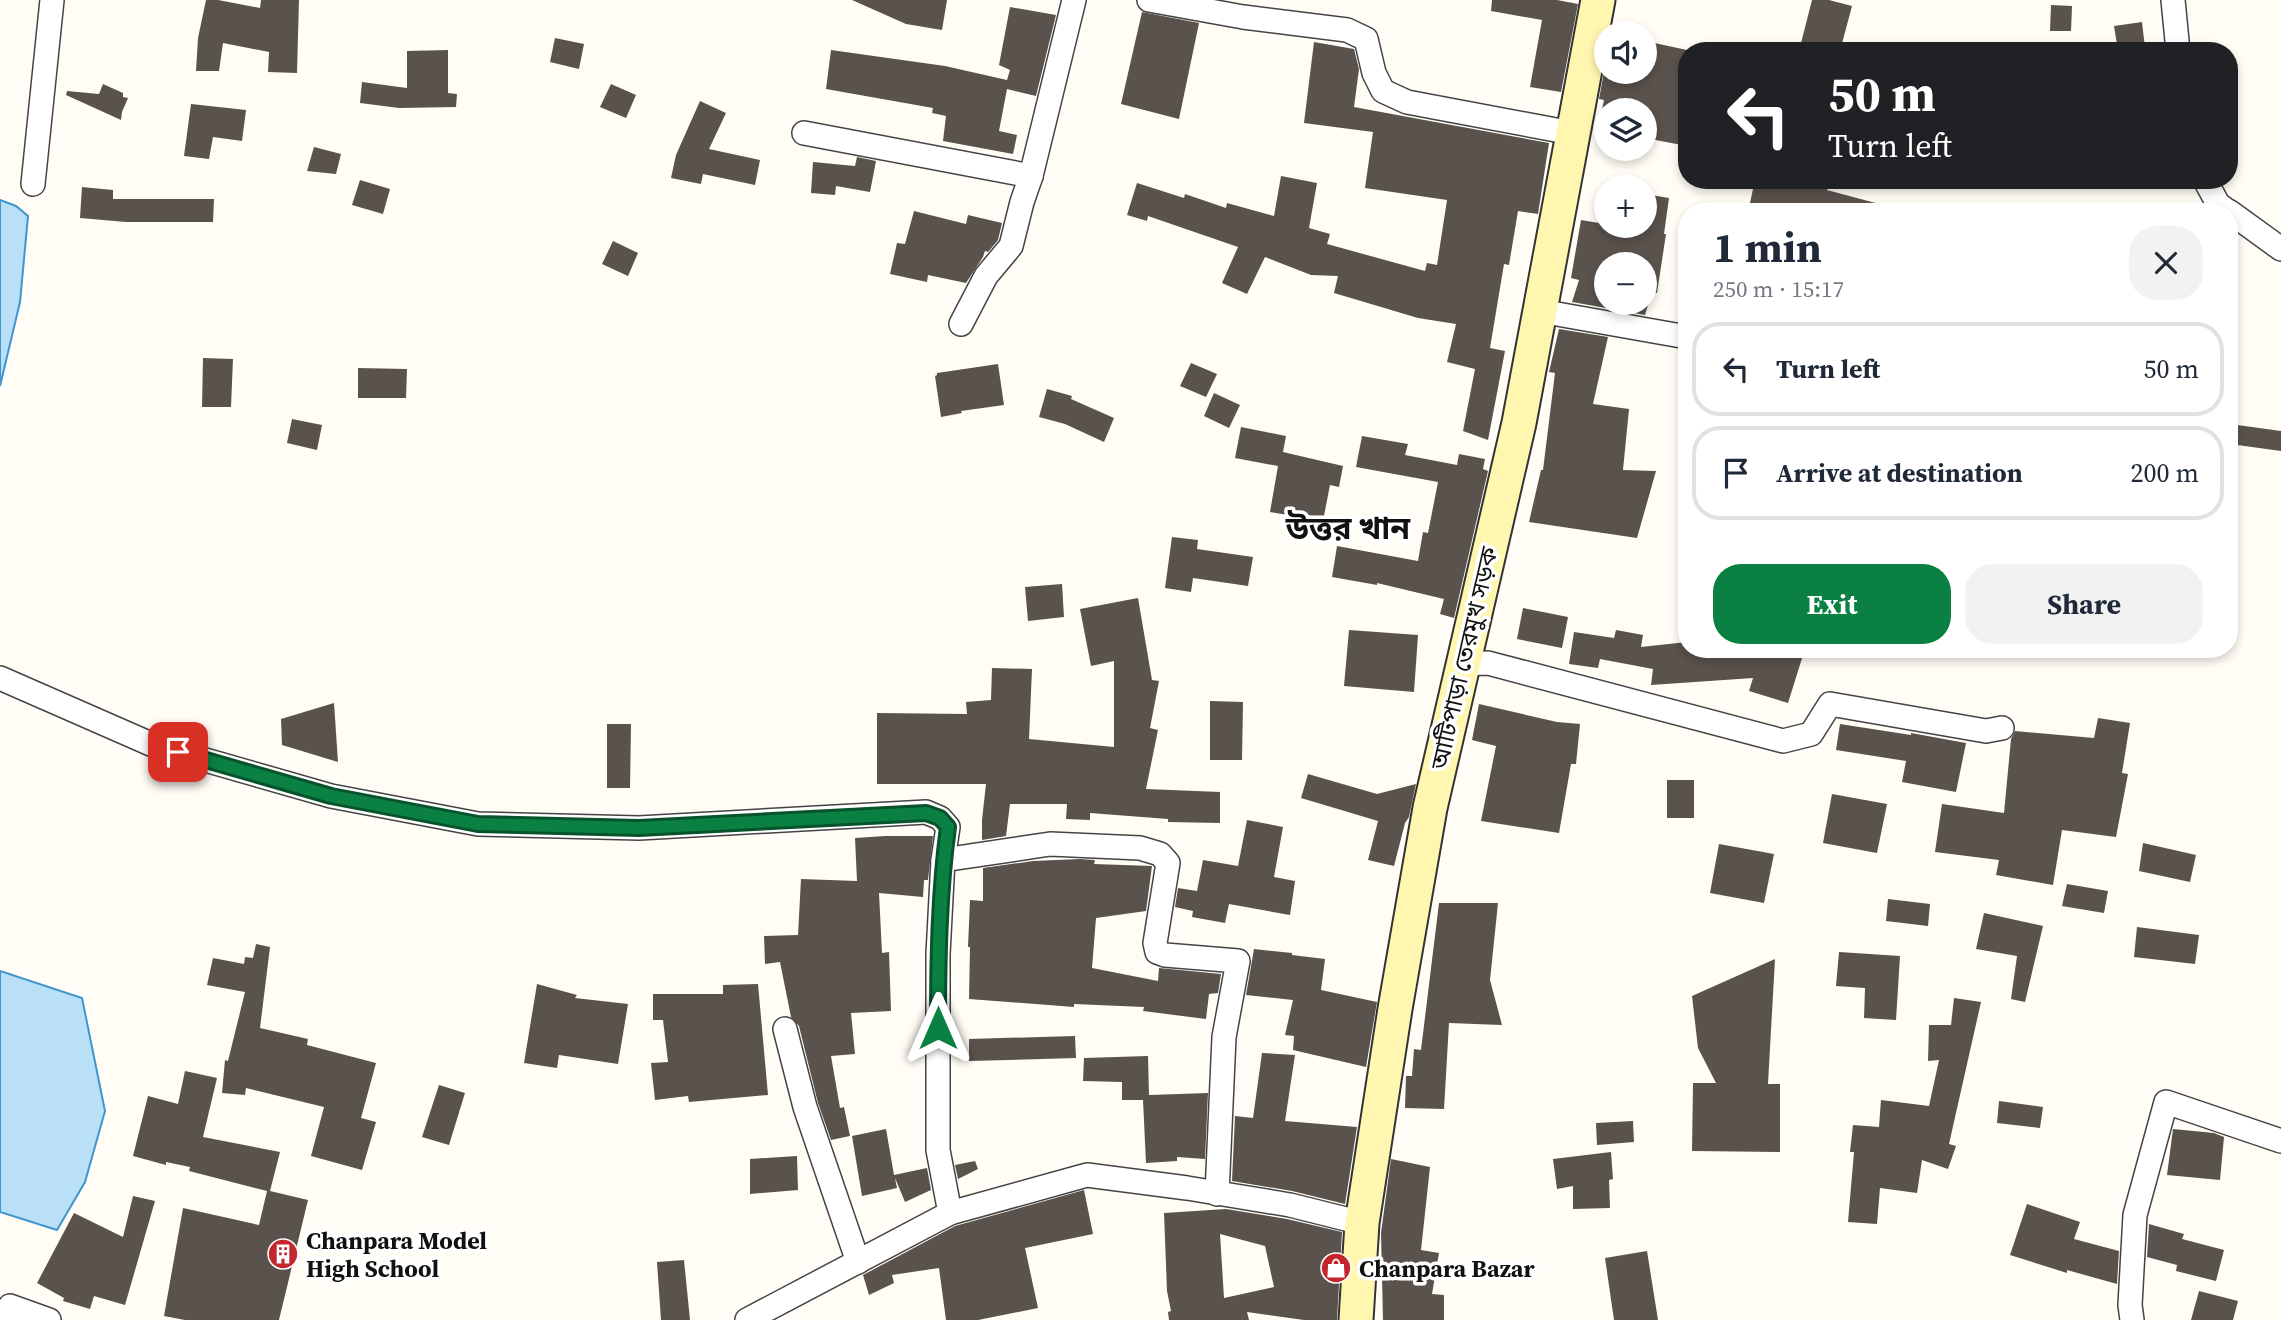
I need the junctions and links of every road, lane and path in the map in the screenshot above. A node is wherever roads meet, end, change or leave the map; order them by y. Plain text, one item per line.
1 (52, 0) edge
2 (1074, 0) edge
3 (1149, 0) edge
4 (1598, 0) edge
5 (2173, 0) edge
6 (2177, 42) edge
7 (804, 133) dead end
8 (1572, 133) junction
9 (1031, 176) junction
10 (33, 184) dead end
11 (2238, 218) edge
12 (2281, 248) edge
13 (1540, 311) junction
14 (961, 324) dead end
15 (1678, 335) edge
16 (1463, 664) junction
17 (0, 678) edge
18 (2002, 728) dead end
19 (943, 860) junction
20 (785, 1030) dead end
21 (2281, 1141) edge
22 (1217, 1194) junction
23 (950, 1213) junction
24 (1362, 1223) junction
25 (858, 1262) junction
26 (4, 1308) edge
27 (49, 1320) edge
28 (747, 1320) edge
29 (1356, 1320) edge
30 (2132, 1320) edge

1 - 10 street
2 - 9 street
3 - 8 street
4 - 8 main road, আটিপাড়া তেরমুখ সড়ক
5 - 6 street
7 - 9 street
8 - 13 main road, আটিপাড়া তেরমুখ সড়ক
9 - 14 street
11 - 12 street
13 - 15 street
13 - 16 main road, আটিপাড়া তেরমুখ সড়ক
16 - 18 street
16 - 24 main road, আটিপাড়া তেরমুখ সড়ক
17 - 19 street
19 - 22 street
19 - 23 street
20 - 25 street
21 - 30 street
22 - 23 street
22 - 24 street
23 - 25 street
24 - 29 main road, আটিপাড়া তেরমুখ সড়ক
25 - 28 street
26 - 27 street

